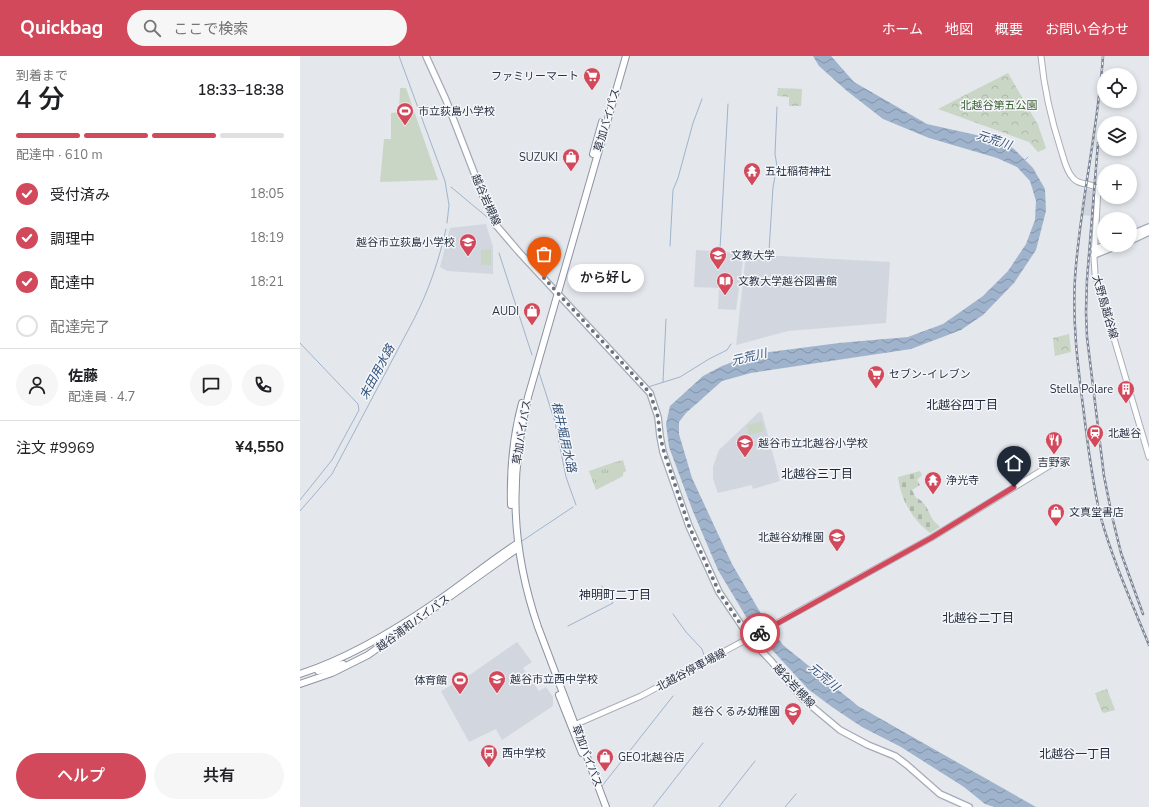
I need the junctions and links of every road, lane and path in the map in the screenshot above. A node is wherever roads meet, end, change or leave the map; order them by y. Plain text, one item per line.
1 (426, 56) edge
2 (621, 56) edge
3 (626, 56) edge
4 (1041, 56) edge
5 (1149, 226) edge
6 (1137, 232) edge
7 (1149, 232) edge
8 (1137, 238) edge
9 (1097, 250) edge
10 (1097, 251) edge
11 (1094, 252) junction
12 (556, 291) junction
13 (1149, 457) edge
14 (1057, 461) dead end
15 (516, 547) junction
16 (751, 638) junction
17 (360, 656) dead end
18 (301, 674) edge
19 (300, 684) edge
20 (573, 725) junction
21 (602, 807) edge
22 (606, 807) edge
23 (969, 807) edge

1 - 12 main road, 越谷岩槻線
2 - 12 highway, 草加バイパス
3 - 12 highway, 草加バイパス
4 - 11 main road, 大野島越谷線
5 - 6 main road
7 - 8 main road
9 - 11 main road
10 - 11 main road
11 - 13 main road, 大野島越谷線
12 - 15 highway, 草加バイパス
12 - 16 main road, 越谷岩槻線
14 - 16 main road, 北越谷停車場線
15 - 18 highway, 越谷浦和バイパス
15 - 19 highway, 越谷浦和バイパス
15 - 20 highway, 草加バイパス
16 - 20 main road, 北越谷停車場線
16 - 23 main road, 越谷岩槻線
17 - 18 highway
20 - 21 highway, 草加バイパス
20 - 22 highway, 草加バイパス

